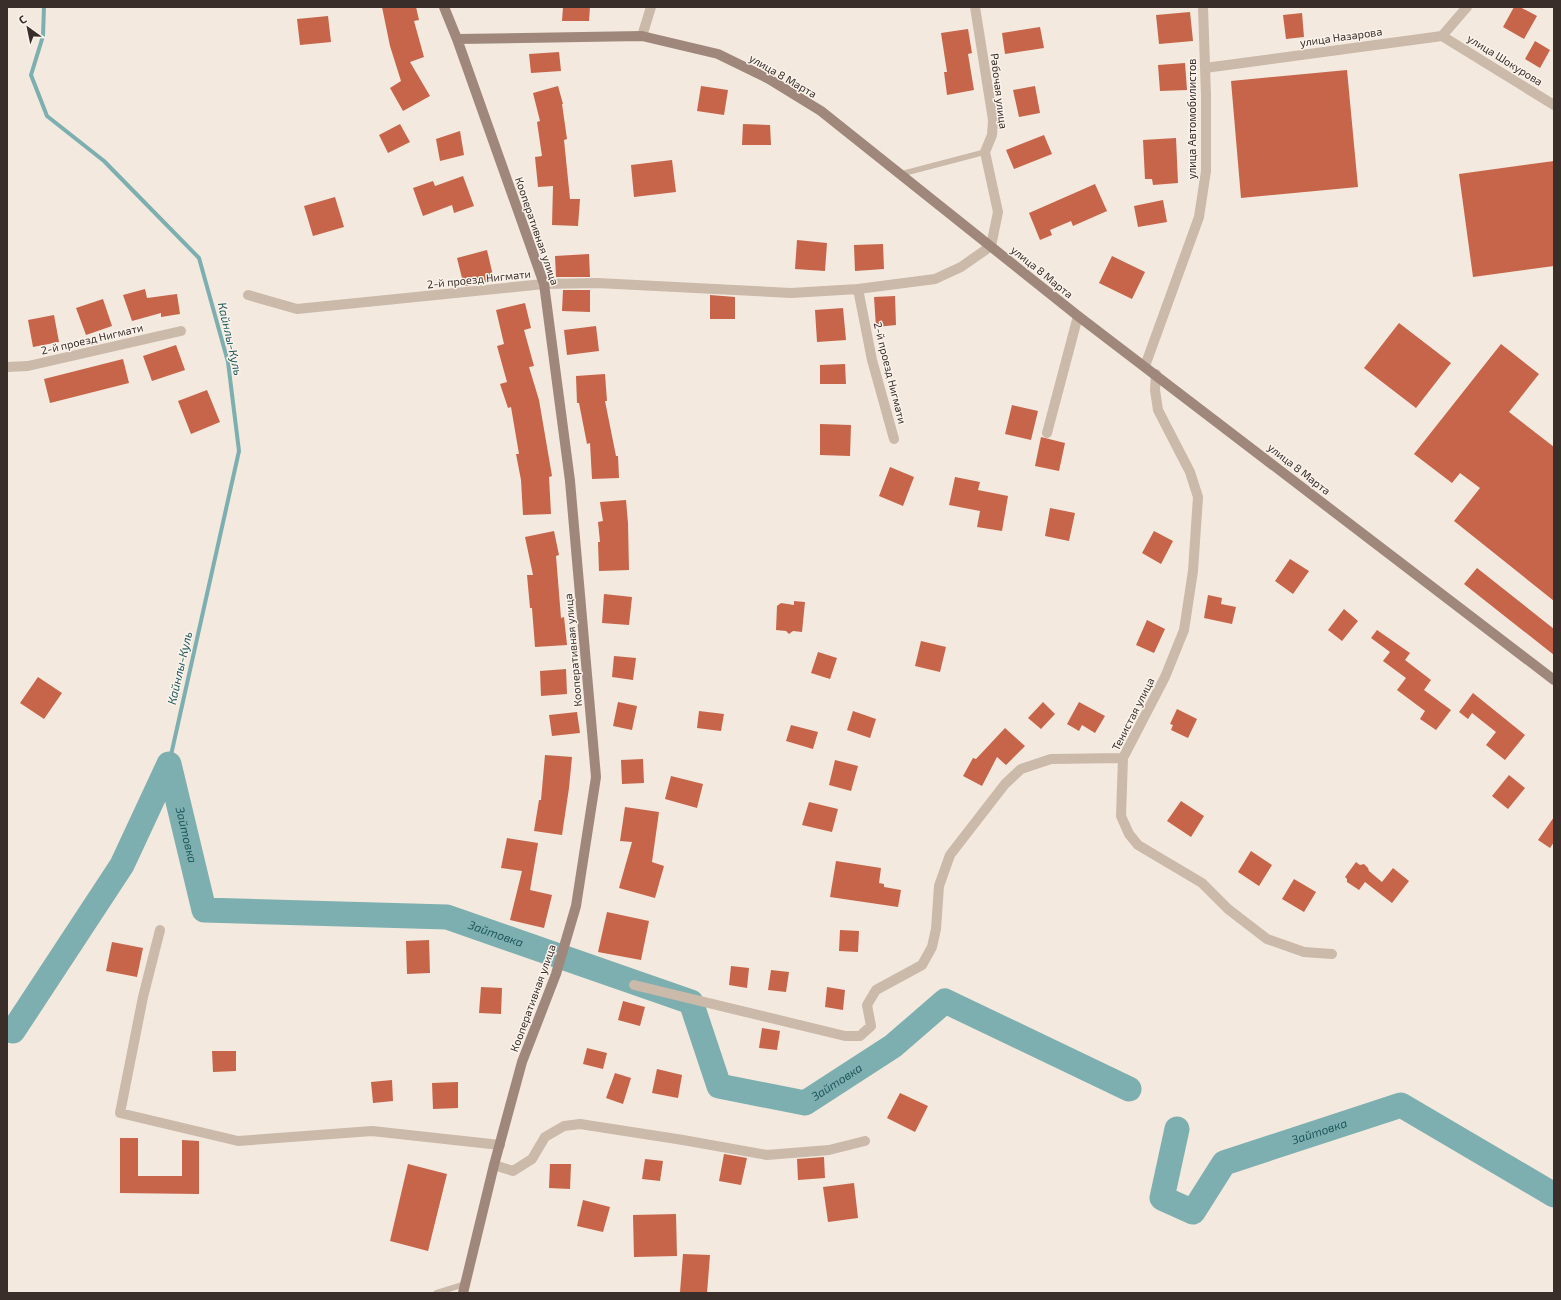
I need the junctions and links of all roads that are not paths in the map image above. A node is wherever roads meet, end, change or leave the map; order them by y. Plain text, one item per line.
1 (444, 7) edge
2 (651, 7) edge
3 (975, 7) edge
4 (1203, 7) edge
5 (1467, 7) edge
6 (642, 36) junction
7 (1442, 36) junction
8 (457, 39) junction
9 (1205, 68) junction
10 (1554, 105) edge
11 (984, 152) junction
12 (901, 174) junction
13 (991, 246) junction
14 (544, 284) junction
15 (858, 289) junction
16 (248, 295) dead end
17 (1078, 316) junction
18 (181, 331) dead end
19 (1145, 366) junction
20 (7, 367) edge
21 (1156, 374) junction
22 (1047, 432) dead end
23 (894, 439) dead end
24 (1554, 680) edge
25 (1123, 758) junction
26 (160, 930) dead end
27 (1332, 954) dead end
28 (634, 985) dead end
29 (865, 1142) dead end
30 (500, 1145) junction
31 (494, 1165) junction
32 (464, 1288) edge
33 (436, 1293) edge

1 - 8 main road, Кооперативная улица
2 - 6 street
3 - 11 street, Рабочая улица
4 - 9 street, улица Автомобилистов
5 - 7 street
6 - 8 main road, улица 8 Марта
6 - 12 main road, улица 8 Марта
7 - 9 street, улица Назарова
7 - 10 street, улица Шокурова
8 - 14 main road, Кооперативная улица
9 - 19 street, улица Автомобилистов
11 - 12 lane
11 - 13 street
12 - 13 main road, улица 8 Марта
13 - 15 street, 2-й проезд Нигмати
13 - 17 main road, улица 8 Марта
14 - 15 street, 2-й проезд Нигмати
14 - 16 street, 2-й проезд Нигмати
14 - 30 main road, Кооперативная улица
15 - 23 street, 2-й проезд Нигмати
17 - 19 main road, улица 8 Марта
17 - 22 street
18 - 20 street, 2-й проезд Нигмати
19 - 21 main road, улица 8 Марта
21 - 24 main road, улица 8 Марта
21 - 25 street, Тенистая улица
25 - 27 street, Тенистая улица
25 - 28 street
26 - 30 street
29 - 31 street
30 - 31 main road, Кооперативная улица
31 - 32 main road, Кооперативная улица
32 - 33 lane

